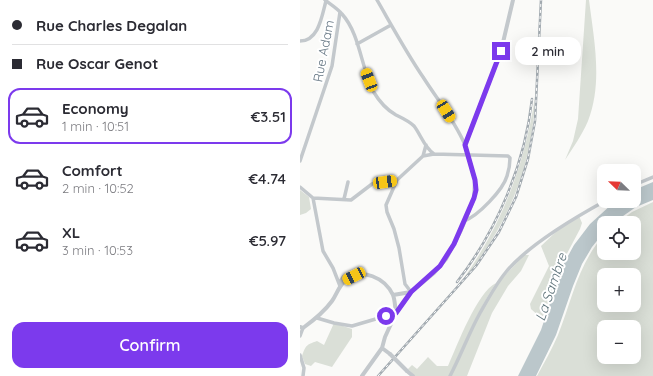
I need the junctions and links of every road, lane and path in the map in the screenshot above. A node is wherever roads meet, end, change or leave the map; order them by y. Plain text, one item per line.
1 (325, 0) edge
2 (378, 0) edge
3 (513, 0) edge
4 (340, 12) junction
5 (392, 25) junction
6 (300, 41) edge
7 (357, 44) junction
8 (426, 145) junction
9 (465, 145) junction
10 (434, 154) junction
11 (467, 155) junction
12 (423, 156) junction
13 (300, 160) edge
14 (653, 177) edge
15 (397, 180) junction
16 (348, 182) dead end
17 (641, 182) edge
18 (300, 187) edge
19 (313, 198) junction
20 (344, 199) junction
21 (597, 206) edge
22 (464, 221) junction
23 (340, 286) junction
24 (411, 292) junction
25 (393, 295) junction
26 (396, 313) junction
27 (317, 318) junction
28 (302, 327) edge
29 (300, 336) edge
30 (382, 348) junction
31 (300, 355) edge
32 (303, 376) edge
33 (362, 376) edge
34 (413, 376) edge
35 (450, 376) edge

1 - 4 street
1 - 6 street
2 - 5 street
3 - 9 street
4 - 7 street
4 - 13 street, Rue Adam
5 - 7 street
5 - 9 street
7 - 8 street
8 - 10 street
8 - 12 street
9 - 11 street
10 - 11 street
10 - 12 street
11 - 22 street
11 - 22 street
12 - 15 street
14 - 17 street
15 - 20 street
15 - 24 street
16 - 20 street
18 - 19 street
19 - 20 street
19 - 23 street
21 - 35 street
22 - 24 street
23 - 25 street
23 - 27 street
24 - 25 street
24 - 26 street
25 - 26 street
26 - 27 street
26 - 30 street
27 - 28 street
28 - 29 street
30 - 33 street
30 - 34 street, bridge
31 - 32 street

